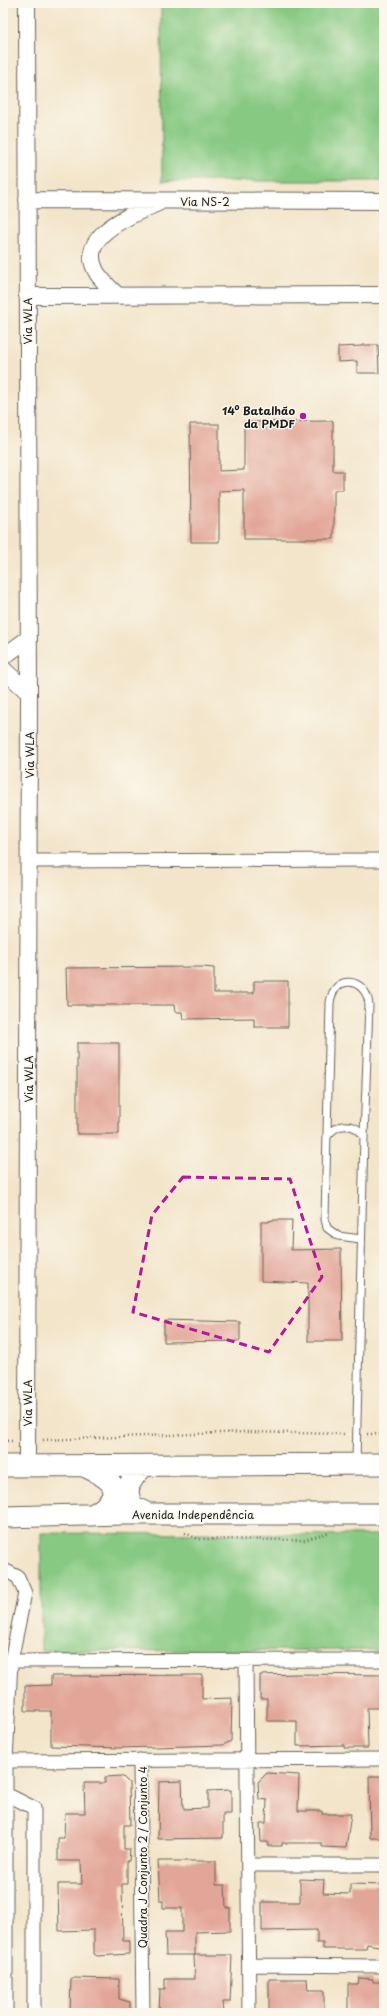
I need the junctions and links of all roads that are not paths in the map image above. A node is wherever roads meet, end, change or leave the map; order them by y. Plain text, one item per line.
1 (27, 3) edge
2 (27, 200) junction
3 (163, 200) junction
4 (384, 200) edge
5 (384, 295) edge
6 (27, 296) junction
7 (118, 296) junction
8 (29, 638) junction
9 (3, 657) edge
10 (3, 669) edge
11 (29, 693) junction
12 (384, 860) edge
13 (29, 861) junction
14 (327, 1137) junction
15 (364, 1137) junction
16 (361, 1239) junction
17 (356, 1464) junction
18 (384, 1464) edge
19 (3, 1466) edge
20 (27, 1466) junction
21 (84, 1466) junction
22 (144, 1466) junction
23 (148, 1514) junction
24 (384, 1514) edge
25 (92, 1515) junction
26 (3, 1516) edge
27 (3, 1572) edge
28 (246, 1660) junction
29 (384, 1660) edge
30 (7, 1661) edge
31 (247, 1759) junction
32 (384, 1759) edge
33 (140, 1760) junction
34 (6, 1761) junction
35 (6, 1794) junction
36 (384, 1865) edge
37 (248, 1866) junction
38 (249, 1965) junction
39 (384, 1966) edge
40 (6, 2013) edge
41 (34, 2013) edge
42 (143, 2013) edge
43 (249, 2013) edge

1 - 2 street, Via WLA
2 - 3 street, Via NS-2
2 - 6 street, Via WLA
3 - 4 street, Via NS-2
3 - 7 street
5 - 7 street
6 - 7 street
6 - 8 street, Via WLA
8 - 9 street
8 - 11 street, Via WLA
10 - 11 street
11 - 13 street, Via WLA
12 - 13 street
13 - 20 street, Via WLA
14 - 15 lane
14 - 15 lane
14 - 16 lane
15 - 16 lane
16 - 17 lane
17 - 18 main road
17 - 22 main road
19 - 20 main road
20 - 21 main road
21 - 22 main road
21 - 25 main road
22 - 23 main road
23 - 24 main road, Avenida Independência
23 - 25 main road, Avenida Independência
25 - 26 main road, Avenida Independência
27 - 30 street
28 - 29 street
28 - 30 street
28 - 31 street
30 - 34 street
31 - 32 street, Quadra J Conjunto 2 / Conjunto 4
31 - 33 street, Quadra J Conjunto 2 / Conjunto 4
31 - 37 street
33 - 34 street
33 - 42 street, Quadra J Conjunto 2 / Conjunto 4
34 - 35 street
35 - 40 street
35 - 41 street
36 - 37 street
37 - 38 street
38 - 39 street
38 - 43 street

